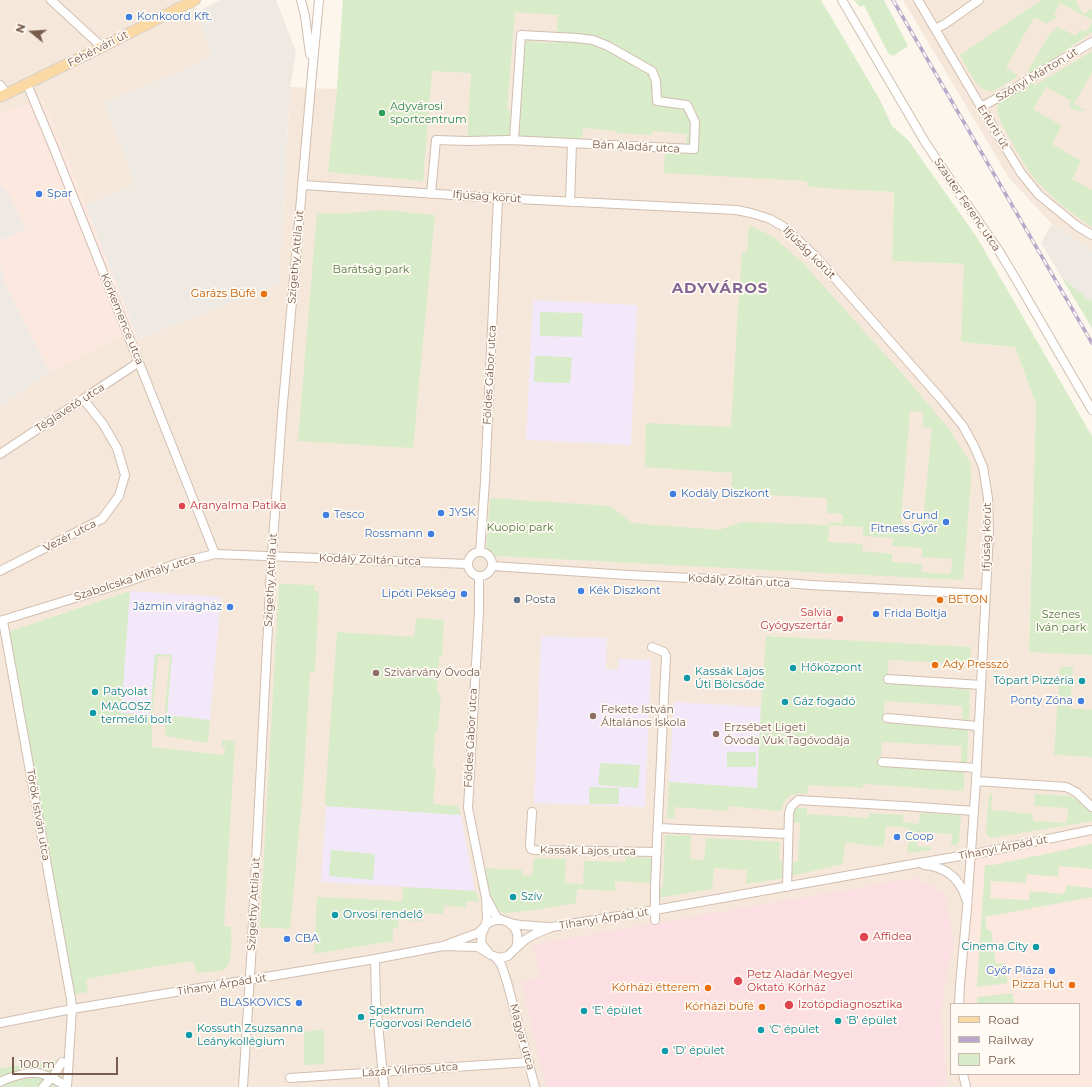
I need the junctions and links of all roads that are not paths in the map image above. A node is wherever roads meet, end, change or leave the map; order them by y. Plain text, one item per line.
1 (51, 0) edge
2 (195, 0) edge
3 (301, 0) edge
4 (319, 0) edge
5 (842, 0) edge
6 (918, 0) edge
7 (979, 0) edge
8 (935, 29) junction
9 (1092, 42) edge
10 (102, 47) junction
11 (312, 74) junction
12 (27, 84) junction
13 (0, 85) edge
14 (3, 95) edge
15 (981, 107) junction
16 (514, 140) junction
17 (572, 143) junction
18 (303, 185) junction
19 (431, 194) junction
20 (498, 198) junction
21 (570, 202) junction
22 (1092, 235) edge
23 (139, 362) junction
24 (84, 400) junction
25 (1092, 410) edge
26 (0, 454) edge
27 (480, 552) junction
28 (215, 554) junction
29 (272, 556) junction
30 (468, 564) junction
31 (492, 566) junction
32 (0, 571) edge
33 (479, 576) junction
34 (986, 594) junction
35 (2, 621) edge
36 (652, 647) dead end
37 (888, 679) dead end
38 (981, 685) junction
39 (887, 718) dead end
40 (978, 726) junction
41 (882, 762) dead end
42 (977, 768) junction
43 (976, 781) junction
44 (1092, 807) edge
45 (974, 810) junction
46 (532, 812) dead end
47 (658, 828) junction
48 (1092, 830) edge
49 (788, 834) junction
50 (657, 852) junction
51 (971, 854) junction
52 (913, 864) junction
53 (787, 887) junction
54 (486, 898) junction
55 (967, 908) junction
56 (655, 910) junction
57 (655, 920) dead end
58 (505, 921) junction
59 (485, 926) junction
60 (552, 927) junction
61 (443, 946) junction
62 (516, 948) junction
63 (493, 956) junction
64 (508, 956) junction
65 (375, 959) junction
66 (249, 981) junction
67 (508, 987) junction
68 (959, 1003) edge
69 (72, 1009) junction
70 (0, 1023) edge
71 (62, 1062) dead end
72 (529, 1062) junction
73 (383, 1072) junction
74 (963, 1075) edge
75 (52, 1078) junction
76 (290, 1078) dead end
77 (0, 1082) edge
78 (64, 1085) edge
79 (44, 1087) edge
80 (243, 1087) edge
81 (384, 1087) edge
82 (535, 1087) edge
83 (966, 1087) edge

1 - 10 street
2 - 10 main road, Fehérvári út
3 - 11 street, Szigethy Attila út
4 - 11 street, Szigethy Attila út
5 - 25 street, Szauter Ferenc utca
6 - 8 street, Erfurti út
7 - 8 street
8 - 15 street, Erfurti út
9 - 15 street, Szőnyi Márton út
10 - 12 main road, Fehérvári út
11 - 18 street, Szigethy Attila út
12 - 14 main road, Fehérvári út
12 - 23 street, Körkemence utca
13 - 14 street
15 - 22 street, Erfurti út
16 - 17 street, Bán Aladár utca
16 - 17 street, Bán Aladár utca
16 - 19 street, Bán Aladár utca
17 - 21 street
18 - 19 street, Ifjúság körút
18 - 29 street, Szigethy Attila út
19 - 20 street, Ifjúság körút
20 - 21 street, Ifjúság körút
20 - 27 street, Földes Gábor utca
21 - 34 street, Ifjúság körút
23 - 24 street, Téglavető utca
23 - 28 street, Körkemence utca
24 - 26 street, Téglavető utca
24 - 32 street, Vezér utca
27 - 30 street
27 - 31 street
28 - 29 street, Szabolcska Mihály utca
28 - 35 street, Szabolcska Mihály utca
29 - 30 street, Kodály Zoltán utca
29 - 66 street, Szigethy Attila út
30 - 33 street
31 - 33 street
31 - 34 street, Kodály Zoltán utca
33 - 54 street, Földes Gábor utca
34 - 38 street, Ifjúság körút
35 - 69 street, Török István utca
36 - 47 street
37 - 38 street
38 - 40 street, Ifjúság körút
39 - 40 street
40 - 42 street, Ifjúság körút
41 - 42 street
42 - 43 street, Ifjúság körút
43 - 44 street
43 - 45 street, Ifjúság körút
45 - 49 street
45 - 51 street, Ifjúság körút
46 - 50 street, Kassák Lajos utca
47 - 49 street
47 - 50 street
48 - 51 street, Tihanyi Árpád út
49 - 53 street
50 - 56 street, Tihanyi Árpád út
51 - 52 street, Tihanyi Árpád út
51 - 55 street, Ifjúság körút
52 - 53 street, Tihanyi Árpád út
52 - 55 street, Tihanyi Árpád út
53 - 56 street, Tihanyi Árpád út
54 - 58 street, Földes Gábor utca
54 - 59 street, Földes Gábor utca
55 - 68 street, Ifjúság körút
56 - 57 street, Tihanyi Árpád út
56 - 60 street, Tihanyi Árpád út
58 - 59 street, Tihanyi Árpád út
58 - 60 street, Tihanyi Árpád út
58 - 62 street
59 - 61 street, Tihanyi Árpád út
59 - 63 street
60 - 62 street, Tihanyi Árpád út
61 - 63 street, Tihanyi Árpád út
61 - 65 street, Tihanyi Árpád út
62 - 64 street, Tihanyi Árpád út
63 - 64 street, Tihanyi Árpád út
63 - 67 street, Magyar utca
64 - 67 street, Magyar utca
65 - 66 street, Tihanyi Árpád út
65 - 73 street
66 - 69 street, Tihanyi Árpád út
66 - 80 street, Szigethy Attila út
67 - 72 street, Magyar utca
69 - 70 street, Tihanyi Árpád út
69 - 78 street, Török István utca
71 - 75 street
72 - 73 street, Lázár Vilmos utca
72 - 82 street, Magyar utca
73 - 76 street, Lázár Vilmos utca
73 - 81 street
74 - 83 street
75 - 77 street
75 - 78 street
75 - 79 street

